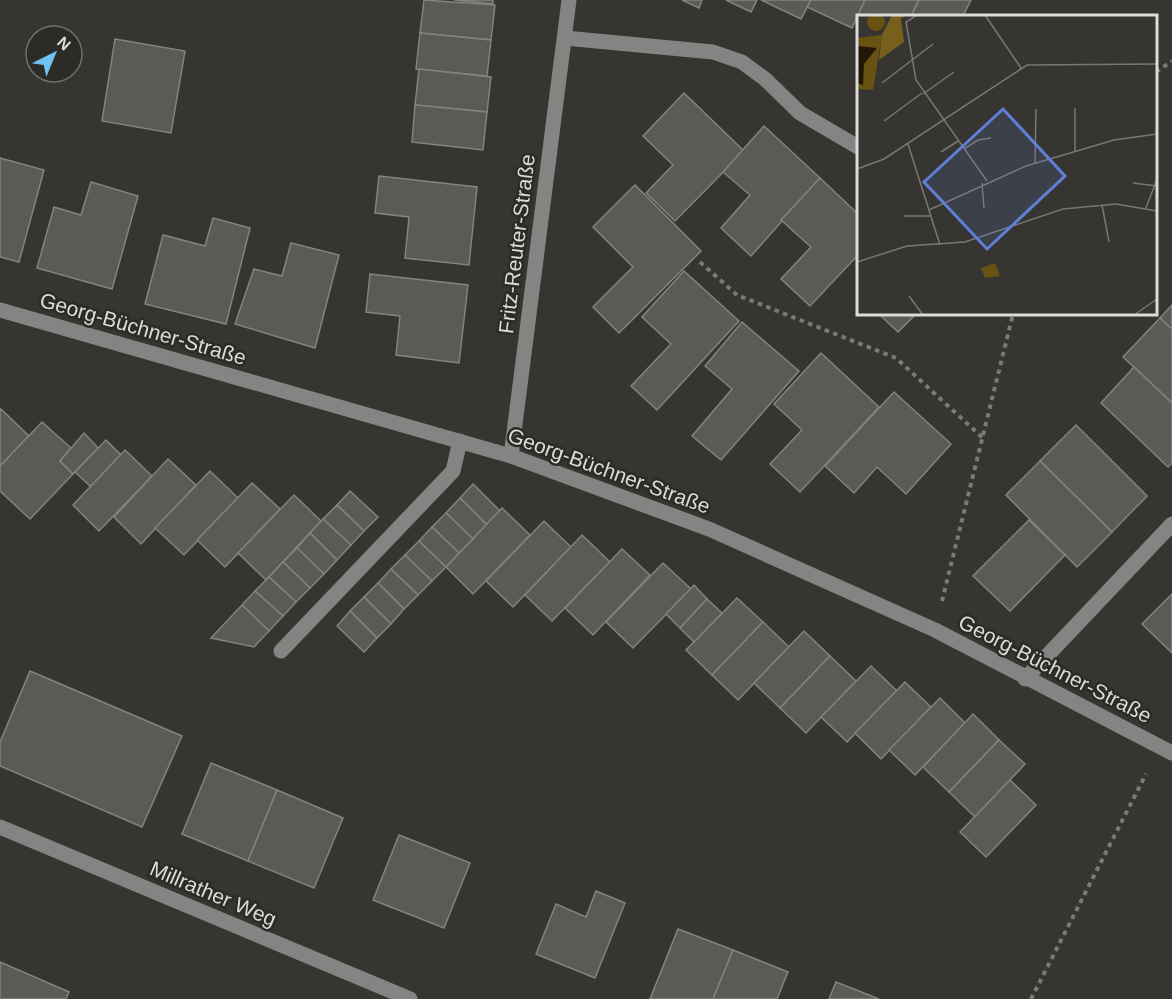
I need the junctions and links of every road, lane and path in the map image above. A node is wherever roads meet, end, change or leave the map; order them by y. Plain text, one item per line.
1 (569, 0) edge
2 (565, 38) junction
3 (1172, 61) edge
4 (1157, 71) edge
5 (857, 146) edge
6 (700, 262) dead end
7 (0, 310) edge
8 (1013, 315) edge
9 (984, 438) junction
10 (460, 441) junction
11 (511, 456) junction
12 (1172, 524) edge
13 (935, 630) junction
14 (281, 651) dead end
15 (1026, 679) junction
16 (1166, 750) edge
17 (0, 827) edge
18 (410, 999) edge
19 (1031, 999) edge

1 - 2 street, Fritz-Reuter-Straße
2 - 5 street
2 - 11 street, Fritz-Reuter-Straße
3 - 4 path
6 - 9 path
7 - 10 street, Georg-Büchner-Straße
8 - 9 path
9 - 13 path
10 - 11 street, Georg-Büchner-Straße
10 - 14 street
11 - 13 street, Georg-Büchner-Straße
12 - 15 street
13 - 15 street, Georg-Büchner-Straße
15 - 16 street, Georg-Büchner-Straße
16 - 19 path
17 - 18 street, Millrather Weg

